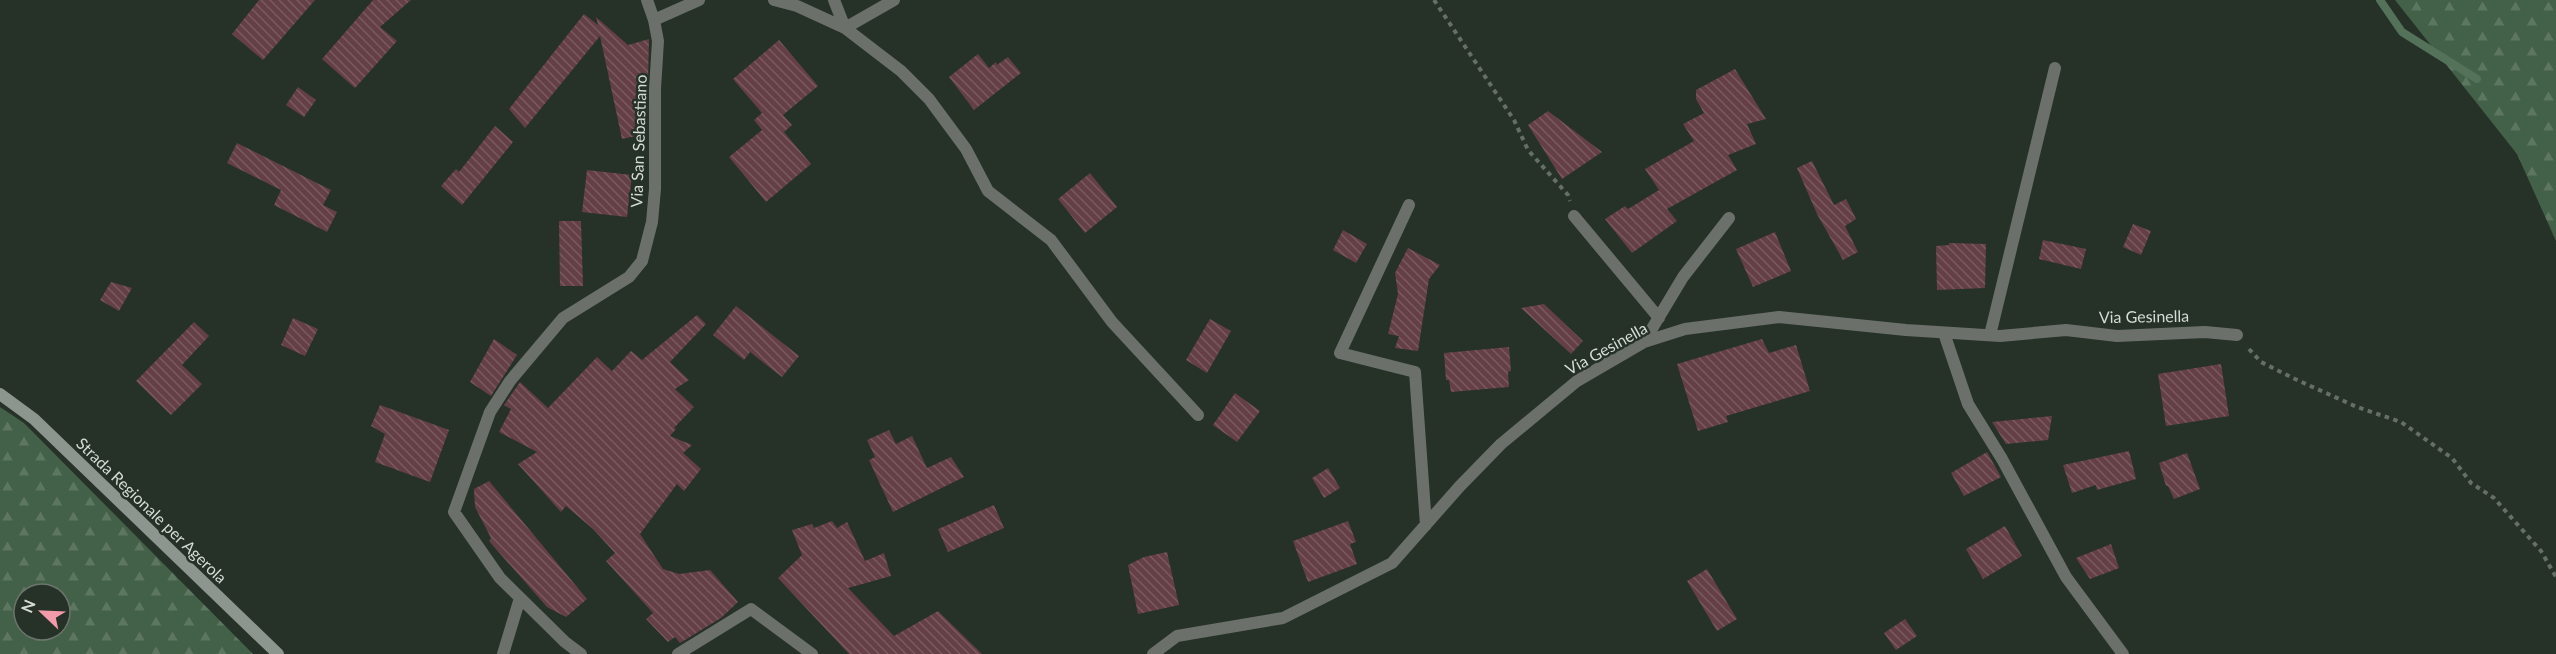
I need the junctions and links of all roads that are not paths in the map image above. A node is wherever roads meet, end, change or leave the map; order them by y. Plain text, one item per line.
1 (647, 0) edge
2 (699, 0) edge
3 (774, 0) edge
4 (834, 0) edge
5 (894, 0) edge
6 (654, 20) junction
7 (845, 28) junction
8 (2055, 68) dead end
9 (1409, 205) dead end
10 (1574, 216) road end
11 (1729, 218) dead end
12 (1659, 318) junction
13 (1944, 333) junction
14 (2237, 334) road end
15 (1990, 335) junction
16 (1644, 342) junction
17 (0, 394) edge
18 (1198, 415) dead end
19 (1426, 525) junction
20 (520, 598) junction
21 (278, 654) edge
22 (503, 654) edge
23 (581, 654) edge
24 (678, 654) edge
25 (812, 654) edge
26 (1153, 654) edge
27 (2123, 654) edge

1 - 6 lane, Via San Sebastiano
2 - 6 lane
3 - 7 lane
4 - 7 lane
5 - 7 lane
6 - 20 lane, Via San Sebastiano
7 - 18 lane
8 - 15 lane
9 - 19 lane
10 - 12 lane
11 - 12 lane
12 - 16 lane
13 - 15 lane, Via Gesinella
13 - 16 lane, Via Gesinella
13 - 27 lane
14 - 15 lane, Via Gesinella
16 - 19 lane, Via Gesinella
17 - 21 main road, Strada Regionale per Agerola
19 - 26 lane, Via Gesinella
20 - 22 lane
20 - 23 lane
24 - 25 lane

